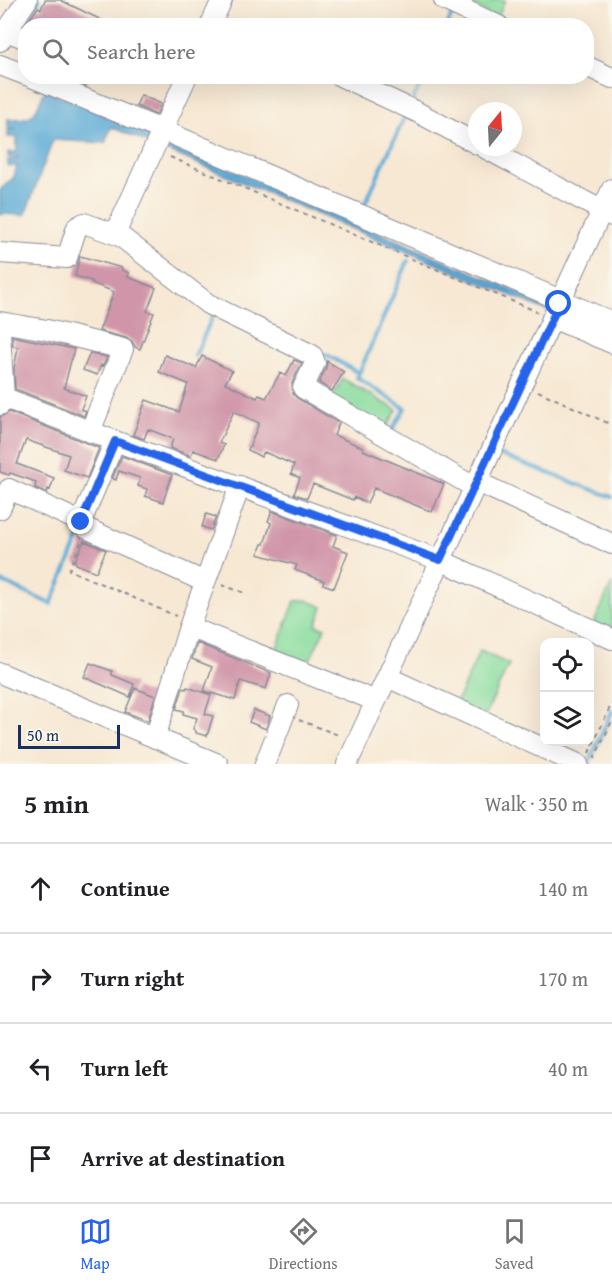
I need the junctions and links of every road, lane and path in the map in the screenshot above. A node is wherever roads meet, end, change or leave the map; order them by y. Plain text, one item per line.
1 (27, 0) edge
2 (222, 0) edge
3 (444, 0) edge
4 (218, 18) edge
5 (482, 18) edge
6 (3, 36) edge
7 (18, 38) edge
8 (0, 65) edge
9 (594, 70) edge
10 (18, 72) edge
11 (612, 78) edge
12 (43, 84) edge
13 (183, 84) edge
14 (357, 84) edge
15 (468, 139) edge
16 (157, 141) junction
17 (500, 156) edge
18 (612, 189) edge
19 (607, 213) edge
20 (115, 234) junction
21 (0, 253) edge
22 (556, 310) junction
23 (0, 321) edge
24 (612, 322) edge
25 (0, 332) edge
26 (612, 343) edge
27 (522, 383) junction
28 (1, 400) edge
29 (612, 424) edge
30 (90, 432) junction
31 (115, 441) junction
32 (475, 484) junction
33 (240, 486) junction
34 (2, 497) edge
35 (84, 525) junction
36 (612, 544) edge
37 (440, 560) junction
38 (206, 581) junction
39 (245, 593) dead end
40 (190, 625) junction
41 (612, 639) edge
42 (0, 673) edge
43 (387, 677) junction
44 (376, 701) junction
45 (612, 703) edge
46 (286, 710) joint
47 (612, 721) edge
48 (155, 738) junction
49 (357, 743) junction
50 (583, 759) edge
51 (218, 764) edge
52 (265, 764) edge
53 (347, 764) edge
54 (592, 764) edge

1 - 6 street
2 - 4 street
3 - 5 street
6 - 7 street
8 - 10 street
9 - 11 street
12 - 16 street
13 - 16 street
14 - 15 street
16 - 20 street
16 - 22 street
16 - 22 path
17 - 19 street
18 - 19 street
19 - 22 street
20 - 21 street
20 - 32 street
22 - 24 street
22 - 26 street
22 - 27 street
23 - 30 street
25 - 28 street
27 - 29 path
27 - 32 street
28 - 30 street
30 - 31 street
31 - 33 street
31 - 35 street
32 - 36 street
32 - 37 street
33 - 37 street
33 - 38 street
34 - 35 street
35 - 38 street
35 - 40 path
37 - 41 street
37 - 43 street
38 - 39 path
38 - 40 street
40 - 44 street
40 - 48 street
42 - 48 street
43 - 44 street
43 - 50 street
44 - 49 street
45 - 50 path
46 - 49 path
46 - 52 street
47 - 54 path
48 - 51 street
49 - 53 street

